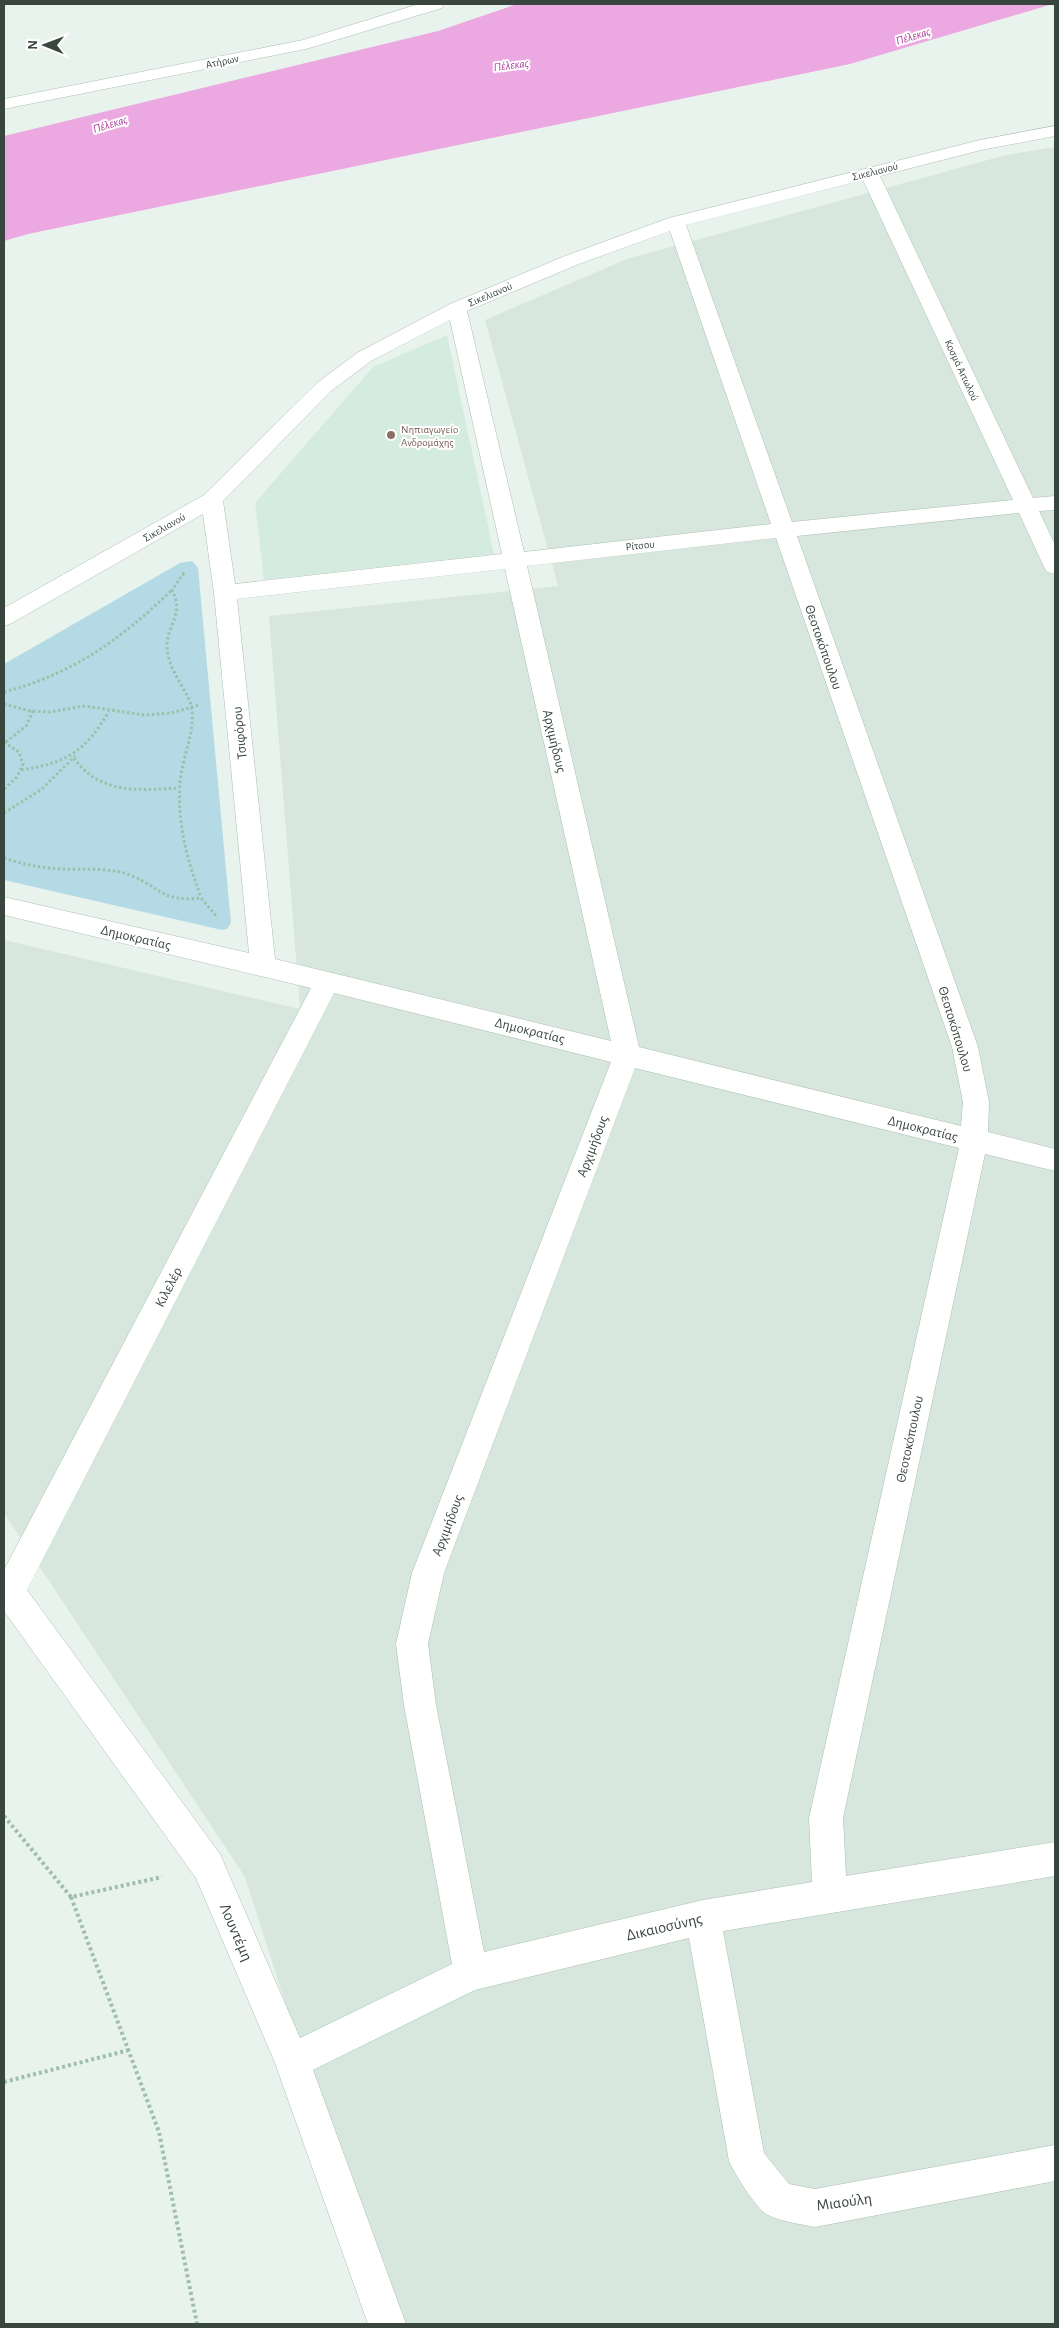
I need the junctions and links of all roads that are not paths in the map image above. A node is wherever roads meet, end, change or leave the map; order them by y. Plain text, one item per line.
1 (436, 4) edge
2 (4, 104) edge
3 (1055, 131) edge
4 (870, 173) junction
5 (676, 222) junction
6 (457, 308) junction
7 (212, 500) junction
8 (1055, 503) edge
9 (1026, 507) junction
10 (783, 530) junction
11 (513, 559) junction
12 (1055, 567) edge
13 (225, 593) junction
14 (4, 618) edge
15 (4, 906) edge
16 (263, 966) junction
17 (327, 982) junction
18 (627, 1054) junction
19 (974, 1140) junction
20 (1054, 1162) edge
21 (6, 1589) edge
22 (1055, 1859) edge
23 (830, 1895) junction
24 (703, 1916) junction
25 (471, 1973) junction
26 (292, 2061) junction
27 (1055, 2163) edge
28 (387, 2324) edge

1 - 2 street, Ατήρων
3 - 4 street, Σικελιανού
4 - 5 street, Σικελιανού
4 - 9 street, Κοσμά Αιτωλού
5 - 6 street, Σικελιανού
5 - 10 street, Θεοτοκόπουλου
6 - 7 street, Σικελιανού
6 - 11 street, Αρχιμήδους
7 - 13 street, Τσιφόρου
7 - 14 street, Σικελιανού
8 - 9 street, Ρίτσου
9 - 10 street, Ρίτσου
9 - 12 street, Κοσμά Αιτωλού
10 - 11 street, Ρίτσου
10 - 19 street, Θεοτοκόπουλου
11 - 13 street, Ρίτσου
11 - 18 street, Αρχιμήδους
13 - 16 street, Τσιφόρου
15 - 16 street, Δημοκρατίας
16 - 17 street, Δημοκρατίας
17 - 18 street, Δημοκρατίας
17 - 21 street, Κιλελέρ
18 - 19 street, Δημοκρατίας
18 - 25 street, Αρχιμήδους
19 - 20 street, Δημοκρατίας
19 - 23 street, Θεοτοκόπουλου
21 - 26 street, Λουντέμη
22 - 23 street, Δικαιοσύνης
23 - 24 street, Δικαιοσύνης
24 - 25 street, Δικαιοσύνης
24 - 27 street, Μιαούλη
25 - 26 street, Δικαιοσύνης
26 - 28 street, Λουντέμη

